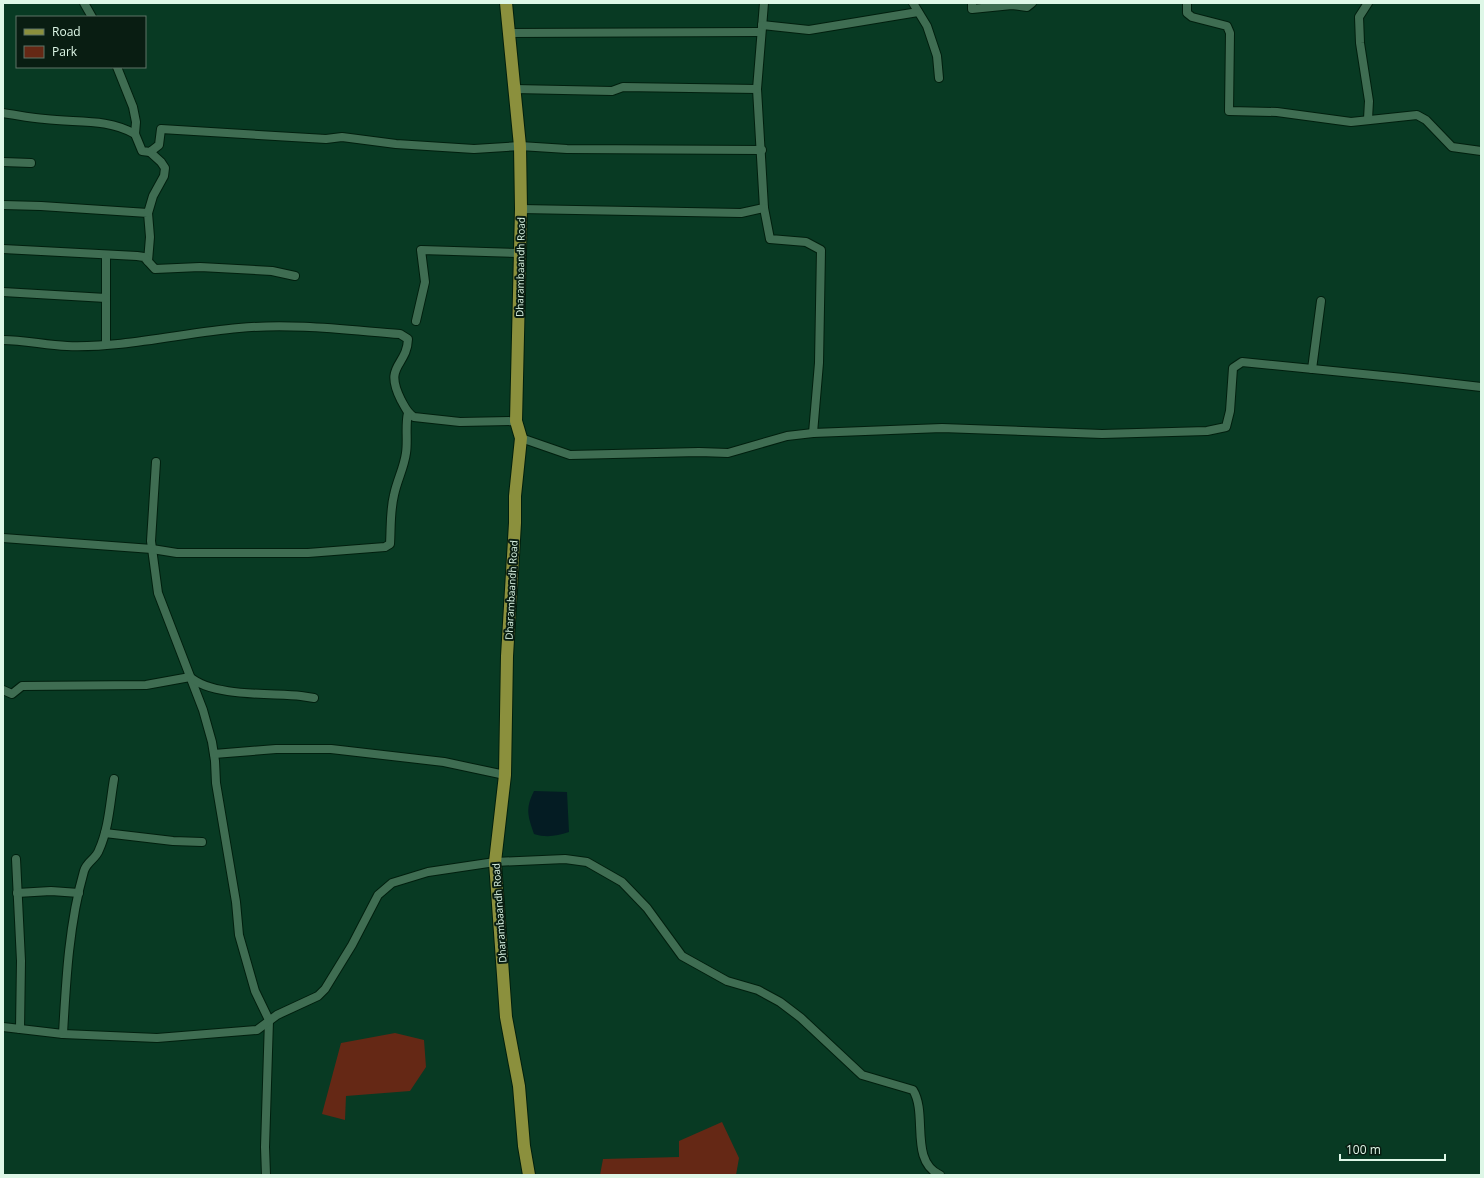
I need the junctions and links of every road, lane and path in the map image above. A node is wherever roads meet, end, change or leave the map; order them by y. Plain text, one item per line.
1 (84, 3) edge
2 (506, 3) edge
3 (764, 3) edge
4 (913, 3) edge
5 (972, 3) edge
6 (1032, 3) edge
7 (1187, 3) edge
8 (1368, 3) edge
9 (918, 12) junction
10 (91, 16) edge
11 (761, 29) junction
12 (509, 33) junction
13 (117, 68) edge
14 (939, 78) dead end
15 (514, 89) junction
16 (757, 89) junction
17 (3, 113) edge
18 (1368, 119) junction
19 (135, 134) junction
20 (520, 146) junction
21 (762, 150) junction
22 (1481, 151) edge
23 (150, 152) junction
24 (3, 162) edge
25 (31, 163) dead end
26 (3, 205) edge
27 (764, 208) junction
28 (522, 209) junction
29 (148, 213) junction
30 (3, 249) edge
31 (520, 253) junction
32 (106, 256) junction
33 (148, 261) junction
34 (295, 276) dead end
35 (3, 292) edge
36 (106, 298) junction
37 (1321, 301) dead end
38 (416, 321) dead end
39 (3, 340) edge
40 (106, 344) junction
41 (1312, 369) junction
42 (1481, 387) edge
43 (408, 413) junction
44 (516, 421) junction
45 (813, 434) junction
46 (521, 438) junction
47 (156, 462) dead end
48 (3, 538) edge
49 (152, 549) junction
50 (190, 677) junction
51 (3, 690) edge
52 (314, 698) dead end
53 (214, 754) junction
54 (505, 775) junction
55 (114, 779) dead end
56 (105, 833) junction
57 (202, 842) dead end
58 (16, 859) dead end
59 (495, 862) junction
60 (17, 893) junction
61 (79, 893) junction
62 (269, 1020) junction
63 (3, 1027) edge
64 (20, 1029) junction
65 (63, 1034) junction
66 (266, 1175) edge
67 (529, 1175) edge
68 (940, 1175) edge

1 - 10 street
2 - 12 main road, Dharambaandh Road
3 - 11 street
4 - 9 street
5 - 6 street
7 - 18 street
8 - 18 street
9 - 11 street
9 - 14 street
11 - 12 street
11 - 16 street
12 - 15 main road, Dharambaandh Road
13 - 19 street
15 - 16 street
15 - 20 main road, Dharambaandh Road
16 - 21 street
17 - 19 street
18 - 22 street
19 - 23 street
20 - 21 street
20 - 23 street
20 - 28 main road, Dharambaandh Road
21 - 27 street
23 - 29 street
24 - 25 street
26 - 29 street
27 - 28 street
27 - 45 street
28 - 31 main road, Dharambaandh Road
29 - 33 street
30 - 32 street
31 - 38 street
31 - 44 main road, Dharambaandh Road
32 - 33 street
32 - 36 street
33 - 34 street
35 - 36 street
36 - 40 street
37 - 41 street
39 - 40 street
40 - 43 street
41 - 42 street
41 - 45 street
43 - 44 street
43 - 49 street
44 - 46 main road, Dharambaandh Road
45 - 46 street
46 - 54 main road, Dharambaandh Road
47 - 49 street
48 - 49 street
49 - 50 street
50 - 51 street
50 - 52 street
50 - 53 street
53 - 54 street
53 - 62 street
54 - 59 main road, Dharambaandh Road
55 - 56 street
56 - 57 street
56 - 61 street
58 - 60 street
59 - 62 street
59 - 67 main road, Dharambaandh Road
59 - 68 street
60 - 61 street
60 - 64 street
61 - 65 street
62 - 65 street
62 - 66 street
63 - 64 street
64 - 65 street

